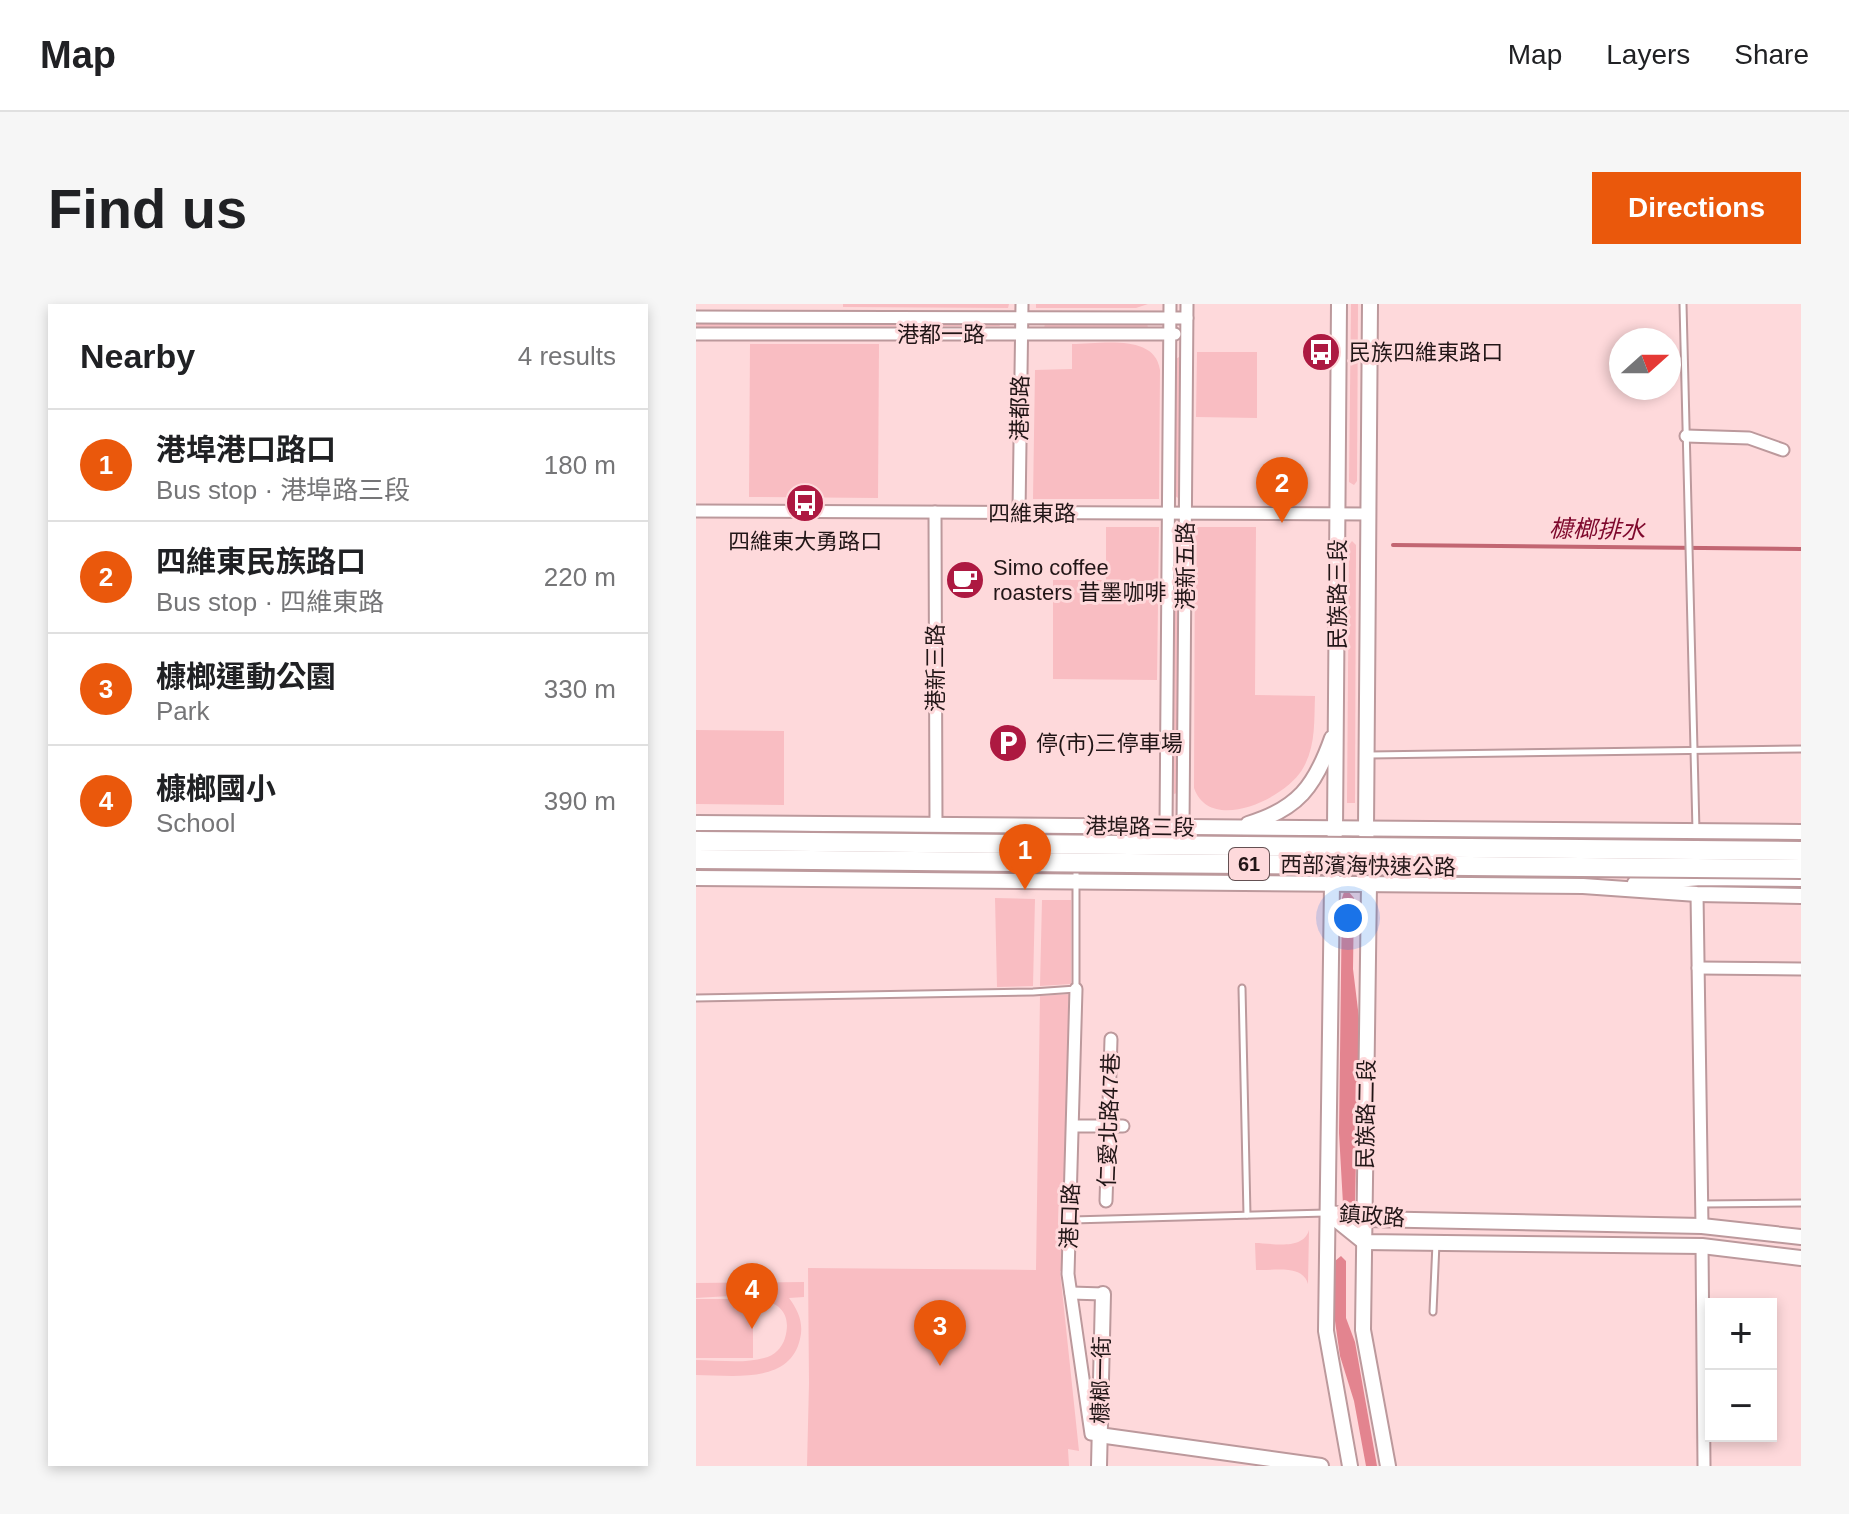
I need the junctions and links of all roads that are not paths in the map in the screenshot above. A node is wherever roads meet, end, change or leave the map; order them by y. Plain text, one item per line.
1 (1022, 304) edge
2 (1170, 304) edge
3 (1187, 304) edge
4 (1339, 304) edge
5 (1370, 304) edge
6 (1683, 304) edge
7 (696, 317) edge
8 (1022, 318) junction
9 (1170, 318) junction
10 (1187, 318) junction
11 (696, 334) edge
12 (1022, 334) junction
13 (1170, 334) junction
14 (1187, 334) junction
15 (1686, 436) junction
16 (1783, 450) dead end
17 (696, 511) edge
18 (935, 512) junction
19 (1019, 512) junction
20 (1169, 513) junction
21 (1185, 513) junction
22 (1337, 514) junction
23 (1368, 514) junction
24 (1336, 727) junction
25 (1801, 749) edge
26 (1693, 751) junction
27 (1367, 755) junction
28 (696, 823) edge
29 (936, 825) junction
30 (1076, 826) junction
31 (1166, 827) junction
32 (1183, 827) junction
33 (1234, 828) junction
34 (1335, 829) junction
35 (1366, 829) junction
36 (1584, 831) junction
37 (1801, 832) edge
38 (1696, 833) junction
39 (696, 841) edge
40 (1801, 842) edge
41 (1801, 851) edge
42 (1367, 857) joint
43 (696, 859) edge
44 (1801, 869) edge
45 (696, 878) edge
46 (1801, 879) edge
47 (1076, 881) junction
48 (1332, 884) junction
49 (1369, 884) junction
50 (1583, 886) junction
51 (1697, 894) junction
52 (1801, 896) edge
53 (1698, 968) junction
54 (1801, 969) edge
55 (1242, 988) dead end
56 (1076, 989) junction
57 (696, 998) edge
58 (1111, 1039) dead end
59 (1073, 1126) junction
60 (1108, 1126) junction
61 (1123, 1126) dead end
62 (1106, 1201) dead end
63 (1801, 1203) edge
64 (1701, 1204) junction
65 (1328, 1213) junction
66 (1247, 1215) junction
67 (1365, 1219) junction
68 (1071, 1220) junction
69 (1702, 1226) junction
70 (1801, 1237) edge
71 (1364, 1242) junction
72 (1436, 1242) junction
73 (1702, 1246) junction
74 (1801, 1258) edge
75 (1071, 1293) junction
76 (1103, 1294) joint
77 (1433, 1312) dead end
78 (1099, 1435) junction
79 (1099, 1466) edge
80 (1321, 1466) edge
81 (1350, 1466) edge
82 (1388, 1466) edge
83 (1704, 1466) edge

1 - 8 street, 港都路
2 - 9 street, 港新五路
3 - 10 street, 港新五路
4 - 22 street, 民族路三段
5 - 23 street, 民族路三段
6 - 15 lane
7 - 8 street, 港都一路
8 - 9 street, 港都一路
8 - 12 street, 港都路
9 - 10 street, 港都一路
9 - 13 street, 港新五路
10 - 14 street, 港新五路
11 - 12 street, 港都一路
12 - 13 street, 港都一路
12 - 19 street, 港都路
13 - 14 street, 港都一路
13 - 20 street, 港新五路
14 - 21 street, 港新五路
15 - 16 street
15 - 26 lane
17 - 18 street, 四維東路
18 - 19 street, 四維東路
18 - 29 street, 港新三路
19 - 20 street, 四維東路
20 - 21 street, 四維東路
20 - 31 street, 港新五路
21 - 22 street, 四維東路
21 - 32 street, 港新五路
22 - 23 street, 四維東路
22 - 24 street, 民族路三段
23 - 27 street, 民族路三段
24 - 33 street
24 - 34 street, 民族路三段
25 - 26 lane
26 - 27 lane
26 - 38 lane
27 - 35 street, 民族路三段
28 - 29 street, 港埠路三段
29 - 30 street, 港埠路三段
30 - 31 street, 港埠路三段
30 - 47 lane
31 - 32 street, 港埠路三段
32 - 33 street, 港埠路三段
33 - 34 street, 港埠路三段
34 - 35 street, 港埠路三段
34 - 48 street, 民族路三段
35 - 36 street, 港埠路三段
35 - 42 street, 民族路三段
36 - 38 street, 港埠路三段
36 - 40 street, 港埠路三段
37 - 38 street, 港埠路三段
39 - 41 highway, 西部濱海快速公路 / 61, bridge
42 - 49 street, 民族路二段
43 - 44 highway, 西部濱海快速公路 / 61, bridge
45 - 47 street
46 - 50 street
47 - 48 street
47 - 56 lane
48 - 49 street
48 - 65 street, 民族路二段
49 - 50 street
49 - 67 street, 民族路二段
50 - 51 street
51 - 52 street
51 - 53 street
53 - 54 street
53 - 64 street
55 - 66 lane
56 - 57 lane
56 - 59 street, 港口路
58 - 60 street, 仁愛北路47巷
59 - 60 street
59 - 68 street, 港口路
60 - 61 street
60 - 62 street, 仁愛北路47巷
63 - 64 lane
64 - 69 street
65 - 66 lane
65 - 67 street, 鎮政路
65 - 71 street, 鎮政路
65 - 81 street, 民族路二段
66 - 68 lane
67 - 69 street, 鎮政路
67 - 71 street, 民族路二段
68 - 75 street, 港口路
69 - 70 street, 鎮政路
71 - 72 street, 鎮政路
71 - 82 street, 民族路二段
72 - 73 street, 鎮政路
72 - 77 lane
73 - 74 street, 鎮政路
73 - 83 street
75 - 76 street
75 - 78 street, 港口路
76 - 78 street, 槺榔一街
78 - 79 street, 槺榔一街
78 - 80 street

